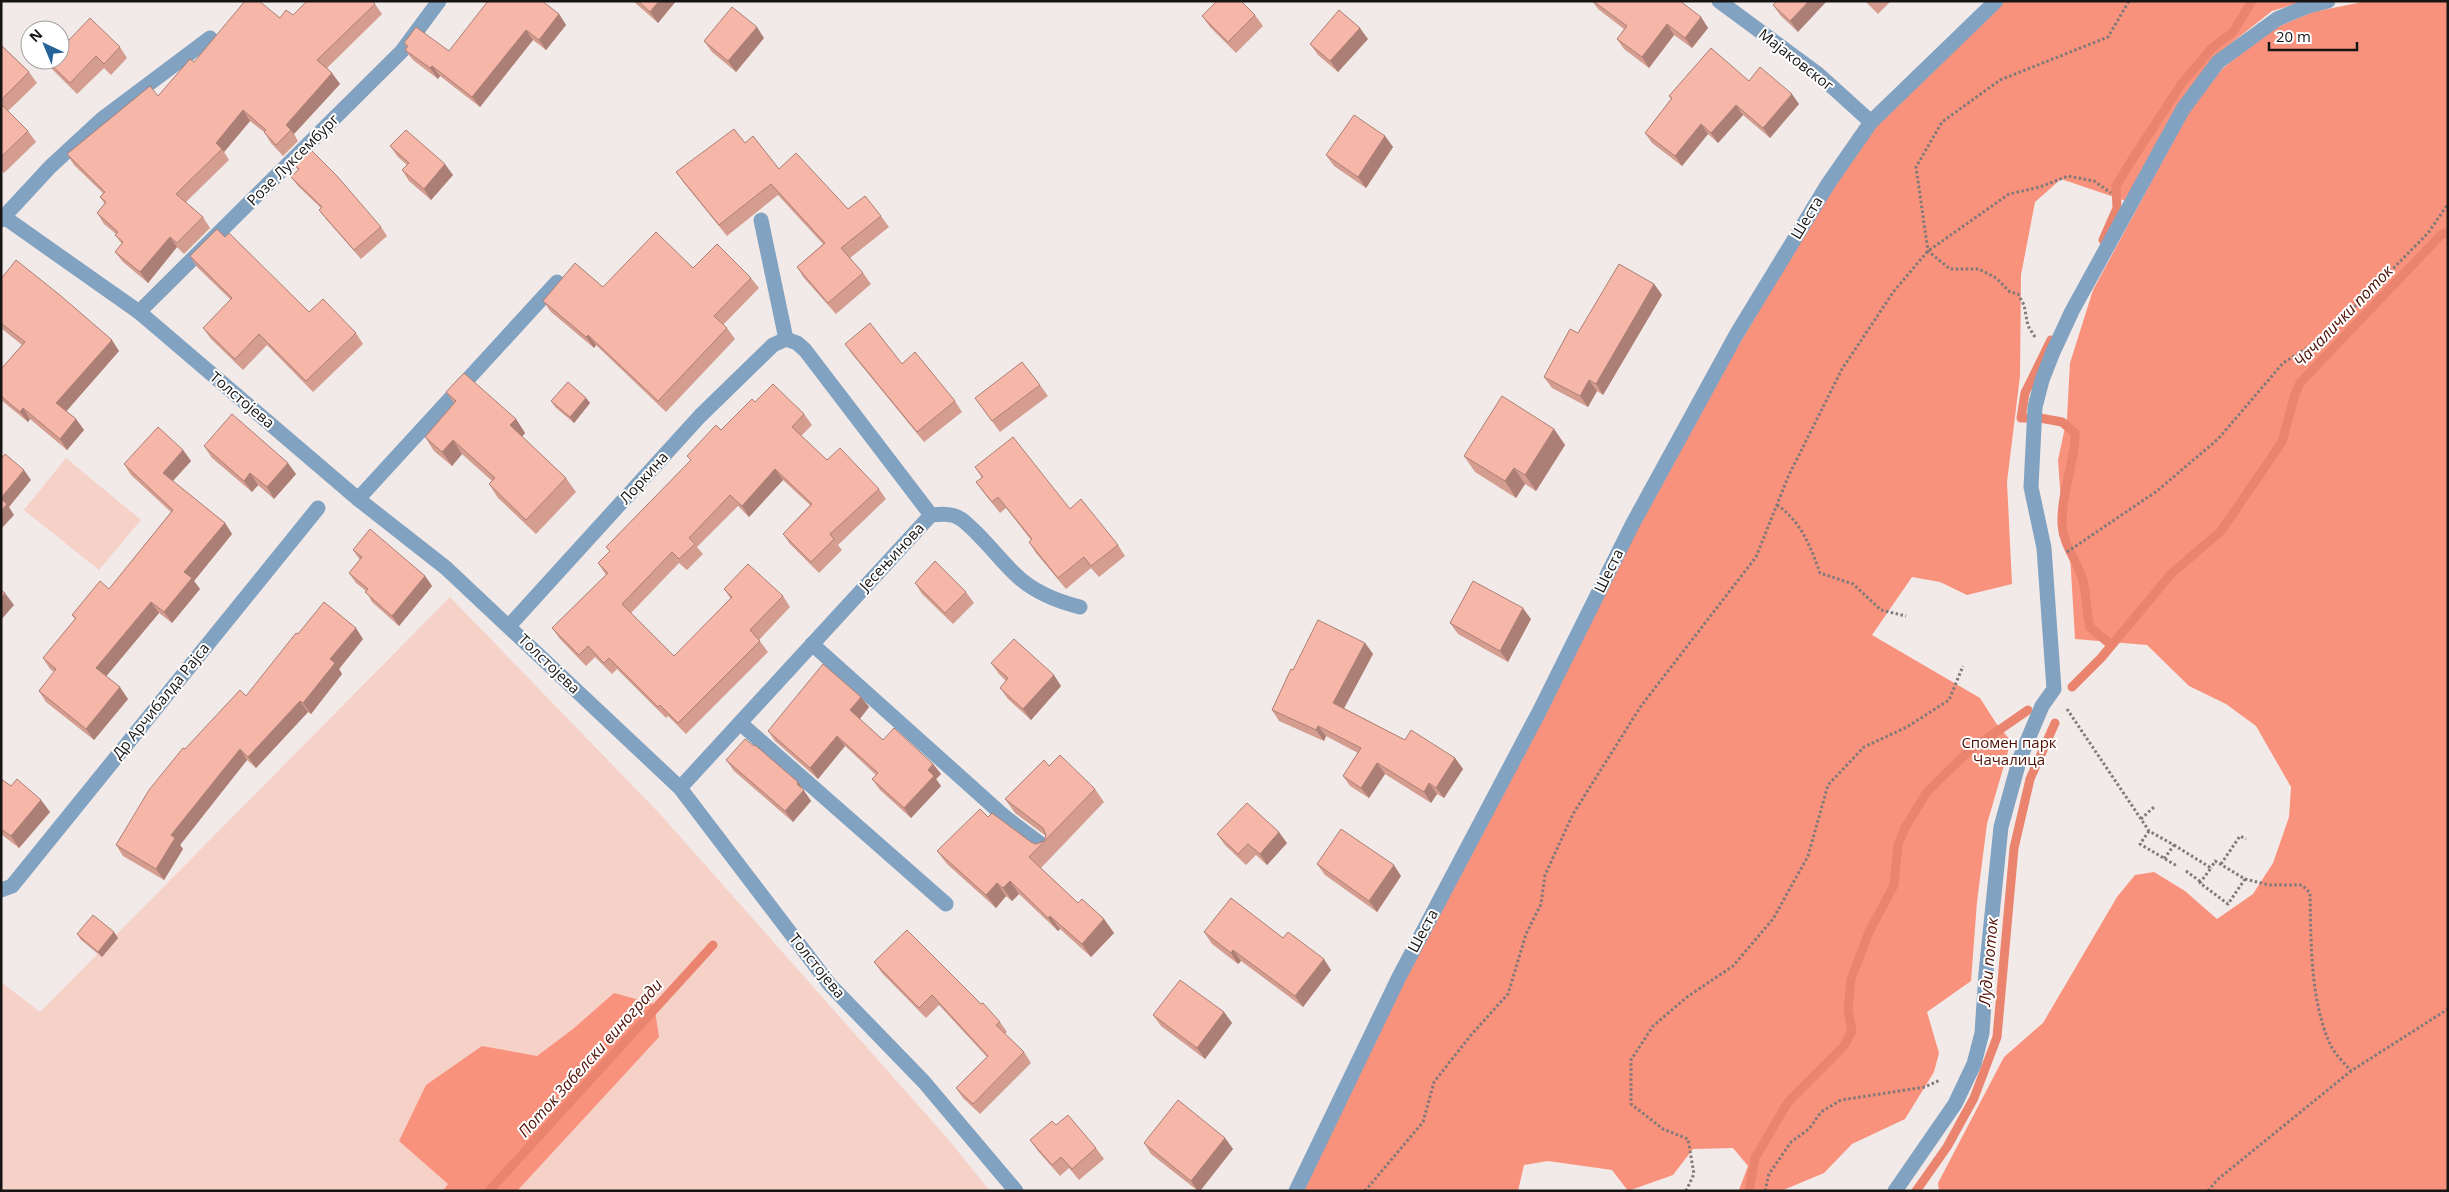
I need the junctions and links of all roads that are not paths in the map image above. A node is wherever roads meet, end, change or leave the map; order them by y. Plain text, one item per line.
1 (439, 1) edge
2 (1719, 1) edge
3 (1996, 1) edge
4 (2328, 1) edge
5 (210, 38) dead end
6 (1871, 122) junction
7 (3, 218) edge
8 (761, 220) dead end
9 (557, 282) edge
10 (139, 312) junction
11 (786, 339) junction
12 (358, 499) junction
13 (318, 508) dead end
14 (931, 515) junction
15 (1080, 607) dead end
16 (509, 626) junction
17 (812, 644) junction
18 (740, 723) junction
19 (680, 788) junction
20 (1046, 848) edge
21 (1, 890) edge
22 (946, 904) dead end
23 (1016, 1191) edge
24 (1296, 1191) edge
25 (1895, 1191) edge

1 - 10 street, Розе Луксембург
2 - 6 street, Мајаковског
3 - 6 street, Шеста
4 - 25 street
5 - 7 street
6 - 24 street, Шеста
7 - 10 street, Толстојева
8 - 11 street
9 - 12 street
10 - 12 street, Толстојева
11 - 14 street
11 - 16 street, Лоркина
12 - 16 street, Толстојева
13 - 21 street, Др Арчибалда Рајса
14 - 15 street, Јесењинова
14 - 17 street, Јесењинова
16 - 19 street, Толстојева
17 - 18 street, Јесењинова
17 - 20 street
18 - 19 street, Јесењинова
18 - 22 street
19 - 23 street, Толстојева

